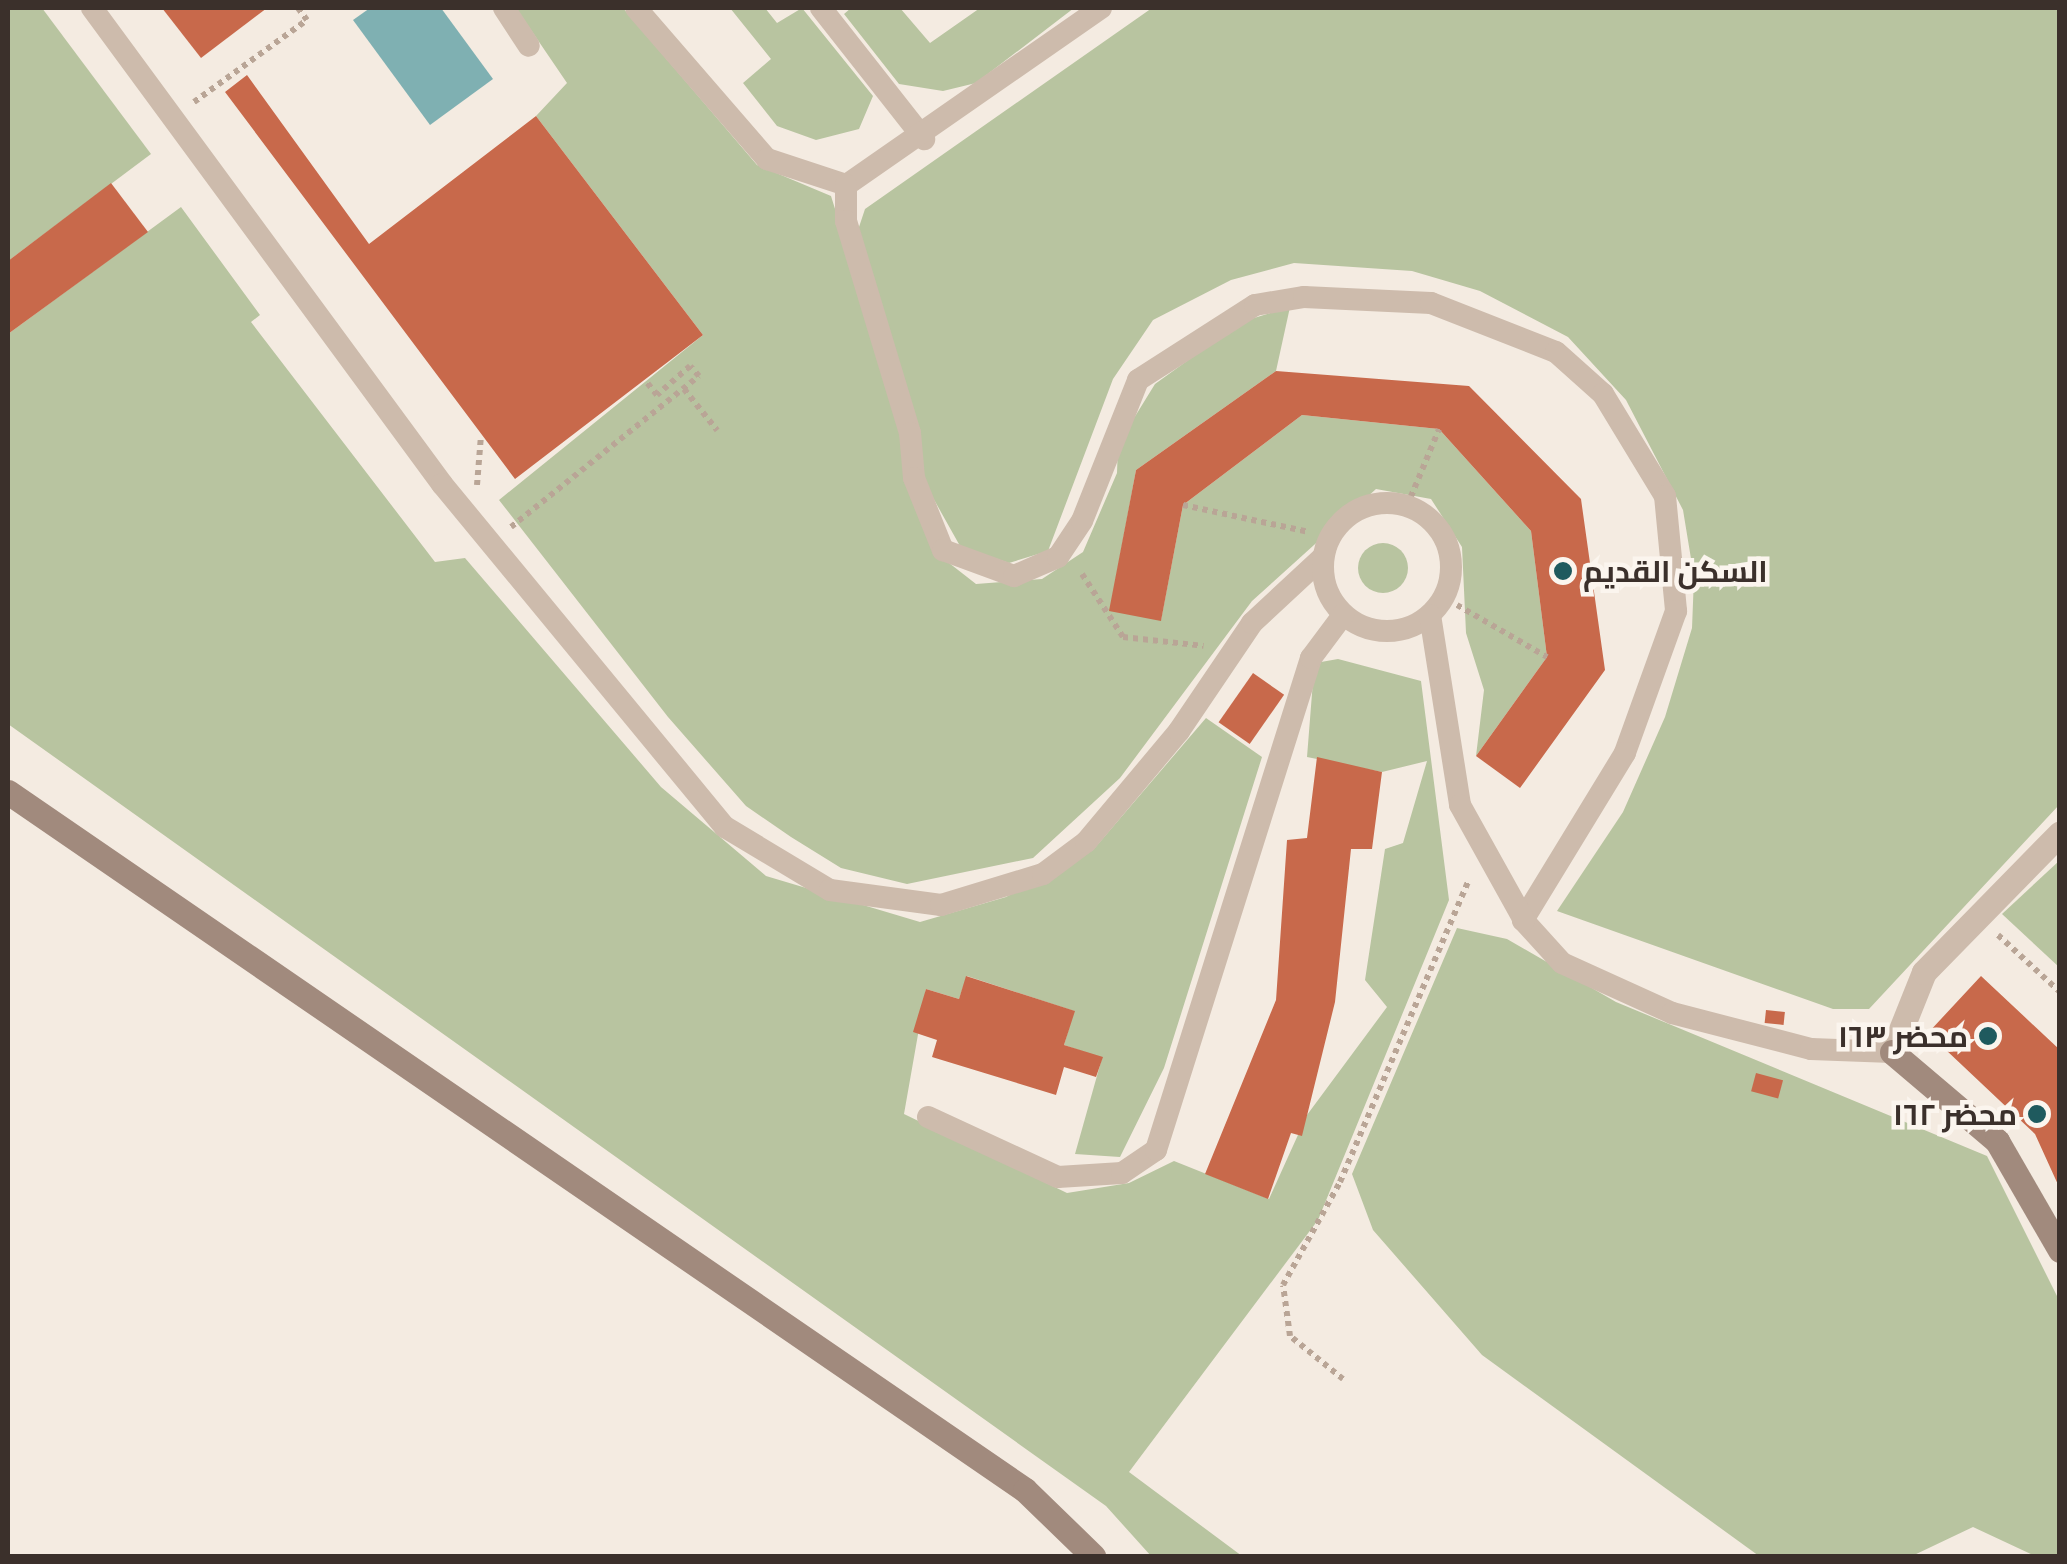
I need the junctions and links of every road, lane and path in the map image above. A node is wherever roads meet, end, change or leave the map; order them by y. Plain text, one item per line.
1 (92, 8) edge
2 (298, 8) edge
3 (504, 8) edge
4 (636, 8) edge
5 (822, 8) edge
6 (1101, 8) edge
7 (529, 46) dead end
8 (173, 118) junction
9 (924, 139) junction
10 (846, 185) junction
11 (645, 380) dead end
12 (684, 390) junction
13 (1439, 429) dead end
14 (717, 430) dead end
15 (1183, 505) dead end
16 (1407, 506) junction
17 (491, 543) junction
18 (1327, 546) junction
19 (1064, 548) junction
20 (1437, 606) junction
21 (1343, 615) junction
22 (1234, 650) junction
23 (1547, 657) dead end
24 (8, 792) edge
25 (2060, 834) edge
26 (1481, 851) junction
27 (1978, 916) junction
28 (1524, 920) junction
29 (2060, 992) edge
30 (1892, 1052) junction
31 (928, 1117) dead end
32 (2060, 1250) edge
33 (1343, 1380) dead end
34 (1094, 1556) edge

1 - 8 lane
2 - 8 path
3 - 7 lane
4 - 10 lane
5 - 9 lane
6 - 9 lane
8 - 17 lane
9 - 10 lane
10 - 19 lane
11 - 12 path
12 - 14 path
12 - 17 path
13 - 16 path
15 - 18 path
16 - 18 lane
16 - 20 lane
17 - 22 lane
18 - 21 lane
18 - 22 lane
19 - 22 path
19 - 28 lane
20 - 21 lane
20 - 23 path
20 - 26 lane
21 - 31 lane
24 - 34 main road
25 - 27 street
26 - 28 lane
26 - 33 path
27 - 29 path
27 - 30 street
28 - 30 lane
30 - 32 main road

